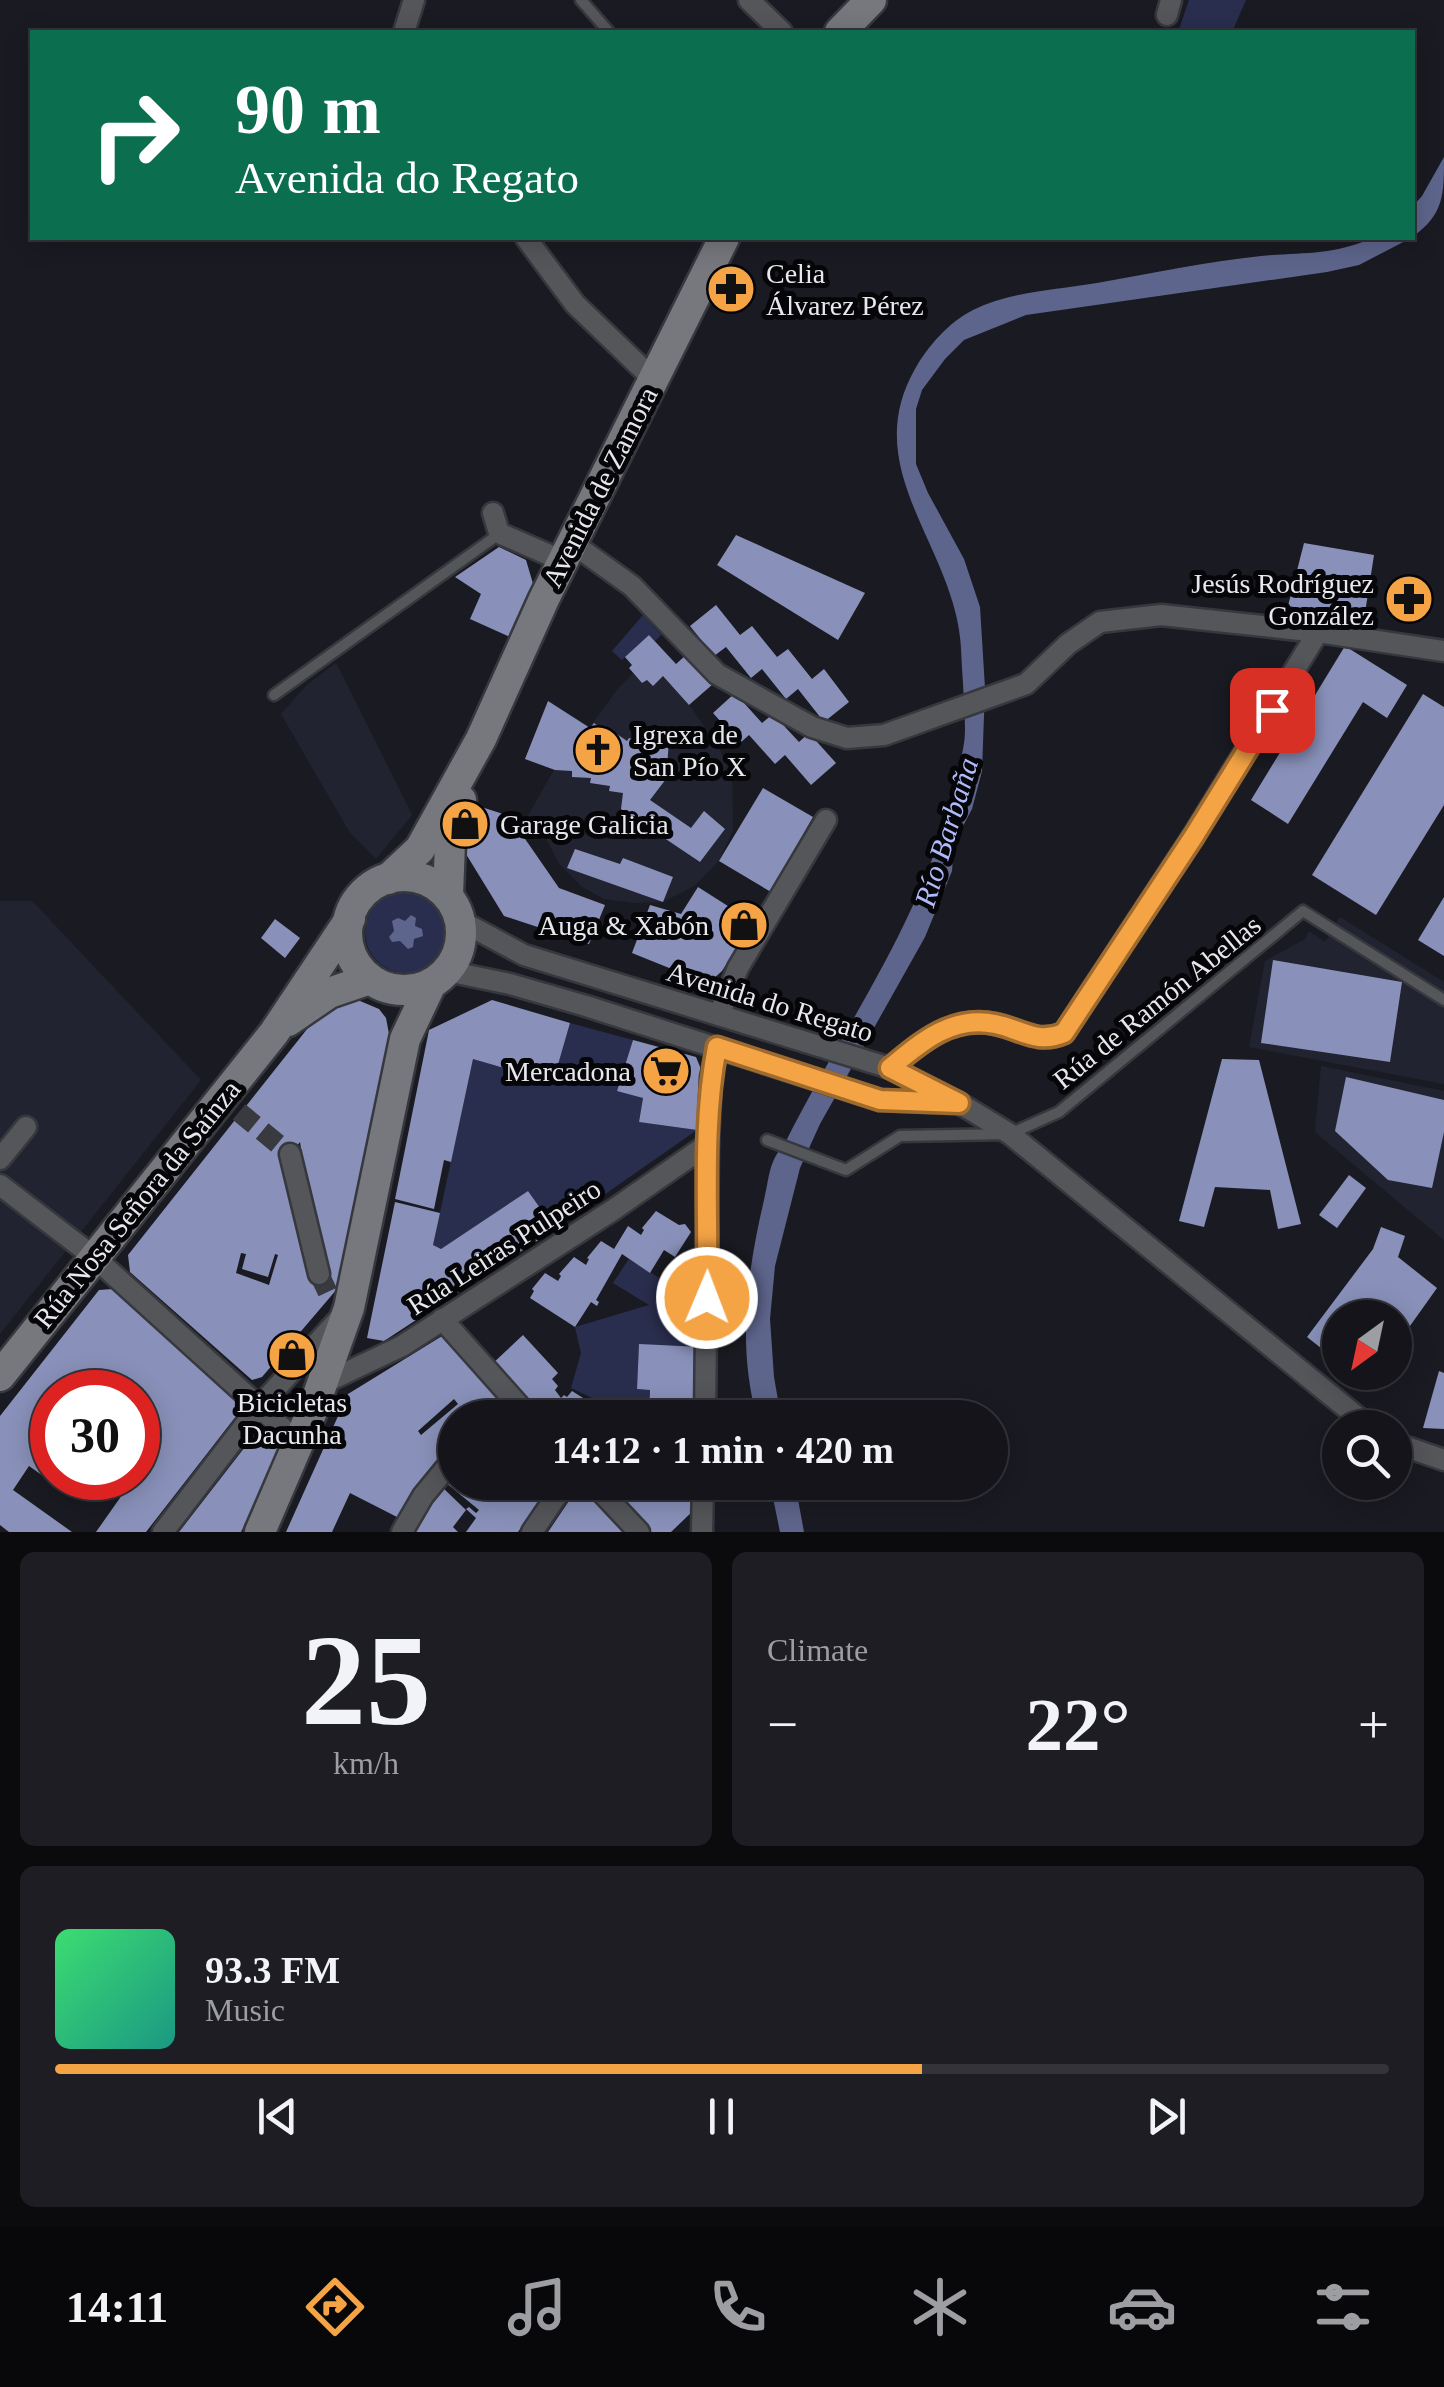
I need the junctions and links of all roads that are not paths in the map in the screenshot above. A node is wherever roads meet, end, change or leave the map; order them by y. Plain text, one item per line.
1 (414, 0) edge
2 (581, 0) edge
3 (749, 0) edge
4 (871, 0) edge
5 (405, 30) edge
6 (606, 30) edge
7 (780, 30) edge
8 (842, 30) edge
9 (527, 240) edge
10 (723, 240) edge
11 (654, 380) junction
12 (492, 512) dead end
13 (500, 534) junction
14 (567, 552) junction
15 (1318, 632) junction
16 (1444, 651) edge
17 (274, 695) dead end
18 (480, 739) junction
19 (826, 820) dead end
20 (388, 879) junction
21 (454, 907) junction
22 (350, 919) junction
23 (439, 977) junction
24 (379, 983) junction
25 (1444, 1000) edge
26 (718, 1015) junction
27 (274, 1032) junction
28 (405, 1039) junction
29 (717, 1047) junction
30 (890, 1068) junction
31 (959, 1103) junction
32 (26, 1126) dead end
33 (1010, 1134) junction
34 (767, 1140) dead end
35 (708, 1144) junction
36 (290, 1154) tunnel mouth
37 (0, 1159) edge
38 (0, 1184) edge
39 (94, 1258) junction
40 (319, 1274) tunnel mouth
41 (343, 1303) junction
42 (442, 1319) junction
43 (0, 1376) edge
44 (322, 1384) junction
45 (513, 1400) edge
46 (705, 1400) edge
47 (258, 1408) junction
48 (1349, 1410) edge
49 (299, 1443) junction
50 (1412, 1449) edge
51 (1444, 1460) edge
52 (438, 1477) edge
53 (554, 1500) edge
54 (609, 1500) edge
55 (703, 1500) edge
56 (162, 1532) edge
57 (260, 1532) edge
58 (402, 1532) edge
59 (532, 1532) edge
60 (639, 1532) edge
61 (702, 1532) edge

1 - 5 street
2 - 6 lane
3 - 7 street
4 - 8 street
9 - 11 street
10 - 11 street, Avenida de Zamora
11 - 14 street, Avenida de Zamora
12 - 13 street
13 - 14 street
13 - 17 lane
14 - 15 street
14 - 18 street, Avenida de Zamora
15 - 16 street
15 - 30 street
18 - 20 street, Avenida de Zamora
18 - 21 street, Avenida de Zamora
19 - 26 street
20 - 21 street
20 - 22 street
21 - 23 street
21 - 26 street, Avenida do Regato
22 - 24 street
22 - 27 street
23 - 24 street
23 - 28 street
23 - 29 street
24 - 27 street
24 - 28 street
25 - 33 lane, Rúa de Ramón Abellas
26 - 30 street, Avenida do Regato
27 - 39 street, Rúa Nosa Señora da Saínza
28 - 41 street
29 - 31 street
29 - 35 street
30 - 31 street, Avenida do Regato
31 - 33 street, Avenida do Regato
32 - 37 street
33 - 34 lane, Rúa de Ramón Abellas
33 - 48 street, Avenida do Regato
35 - 42 street, Rúa Leiras Pulpeiro
35 - 46 street
36 - 40 street
38 - 39 street
39 - 43 street, Rúa Nosa Señora da Saínza
39 - 47 street
41 - 44 street
41 - 47 street
42 - 44 street, Rúa Leiras Pulpeiro
42 - 45 street
44 - 49 street
47 - 49 street
47 - 56 street
49 - 57 street
50 - 51 street
52 - 58 street
53 - 59 street
54 - 60 street
55 - 61 street

